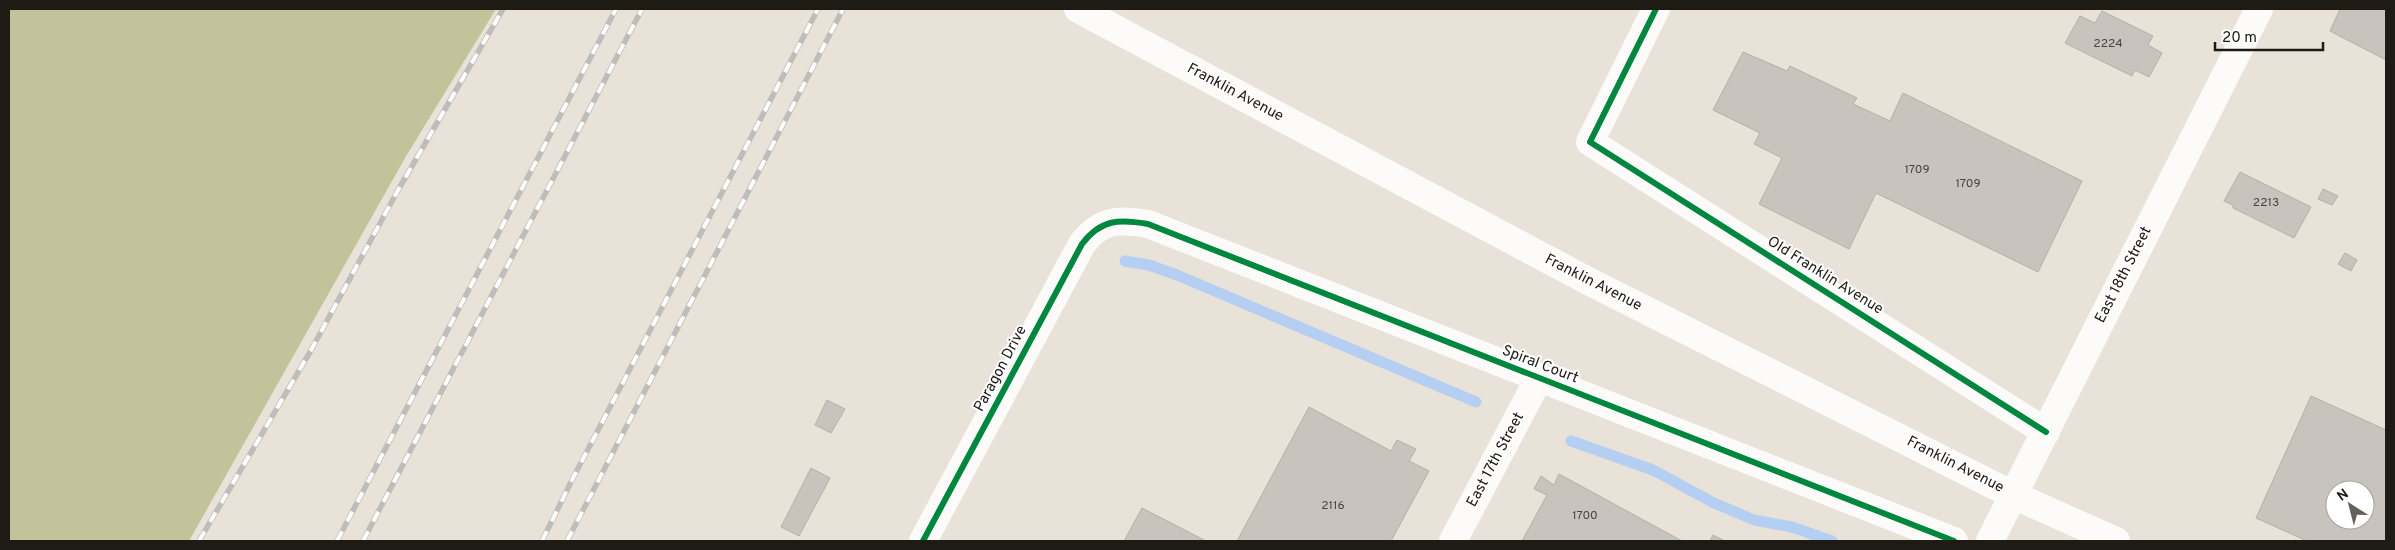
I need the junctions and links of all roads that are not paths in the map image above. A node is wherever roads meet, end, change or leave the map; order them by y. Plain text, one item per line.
1 (1078, 9) edge
2 (1656, 9) edge
3 (2259, 9) edge
4 (1114, 221) joint
5 (1539, 378) junction
6 (2046, 432) junction
7 (2013, 495) junction
8 (923, 541) edge
9 (1453, 541) edge
10 (1954, 541) edge
11 (1990, 541) edge
12 (2116, 541) edge

1 - 7 street, Franklin Avenue
2 - 6 street, Old Franklin Avenue
3 - 6 street, East 18th Street
4 - 5 street, Spiral Court
4 - 8 street, Paragon Drive
5 - 9 street, East 17th Street
5 - 10 street, Spiral Court
6 - 7 street, East 18th Street
7 - 11 street, East 18th Street
7 - 12 street, Franklin Avenue

